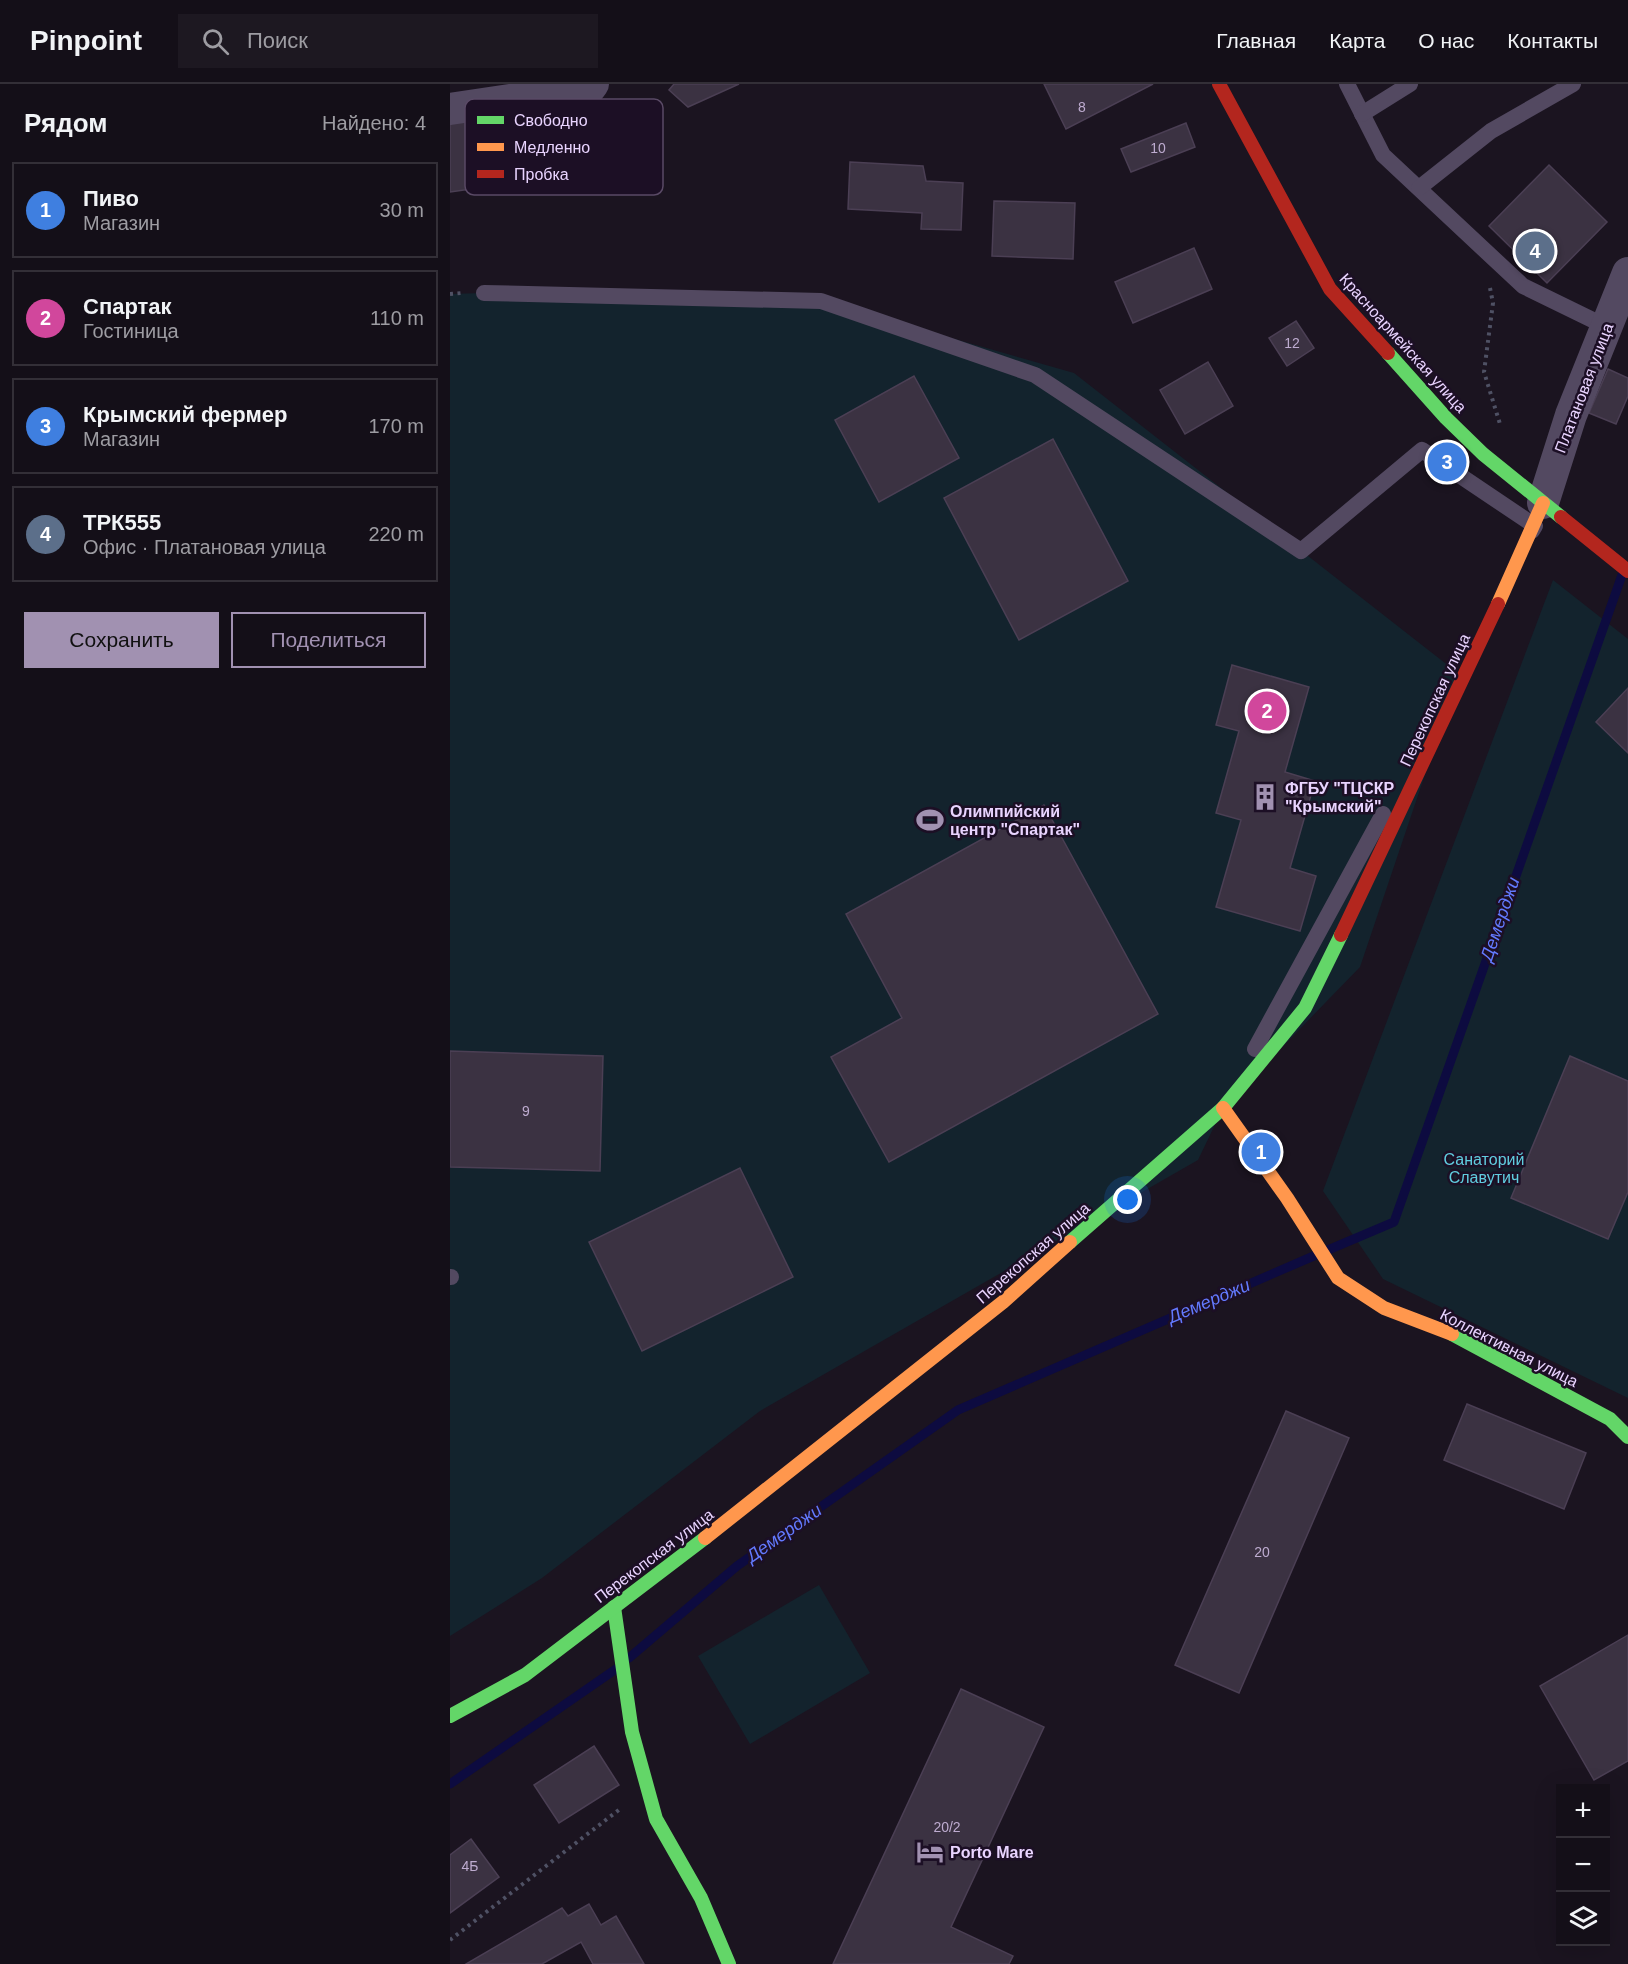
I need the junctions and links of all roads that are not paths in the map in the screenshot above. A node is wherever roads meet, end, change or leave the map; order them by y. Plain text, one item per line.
1 (1218, 84) edge
2 (1347, 84) edge
3 (1410, 84) edge
4 (592, 86) edge
5 (1569, 86) edge
6 (512, 99) edge
7 (465, 107) edge
8 (450, 109) edge
9 (1362, 114) junction
10 (1419, 188) junction
11 (1628, 273) edge
12 (484, 293) dead end
13 (1607, 327) junction
14 (1539, 514) junction
15 (1628, 571) edge
16 (1223, 1108) junction
17 (1628, 1437) edge
18 (614, 1607) junction
19 (450, 1716) edge
20 (729, 1964) edge

1 - 14 street, Красноармейская улица
2 - 9 lane
3 - 9 lane
4 - 6 street
5 - 10 lane
7 - 8 street
9 - 10 lane
10 - 13 lane
11 - 13 street, Платановая улица
12 - 14 lane
13 - 14 street, Платановая улица
14 - 15 street, Красноармейская улица
14 - 16 lane
14 - 16 street, Перекопская улица
16 - 17 street, Коллективная улица
16 - 18 street, Перекопская улица
18 - 19 street, Перекопская улица
18 - 20 street

